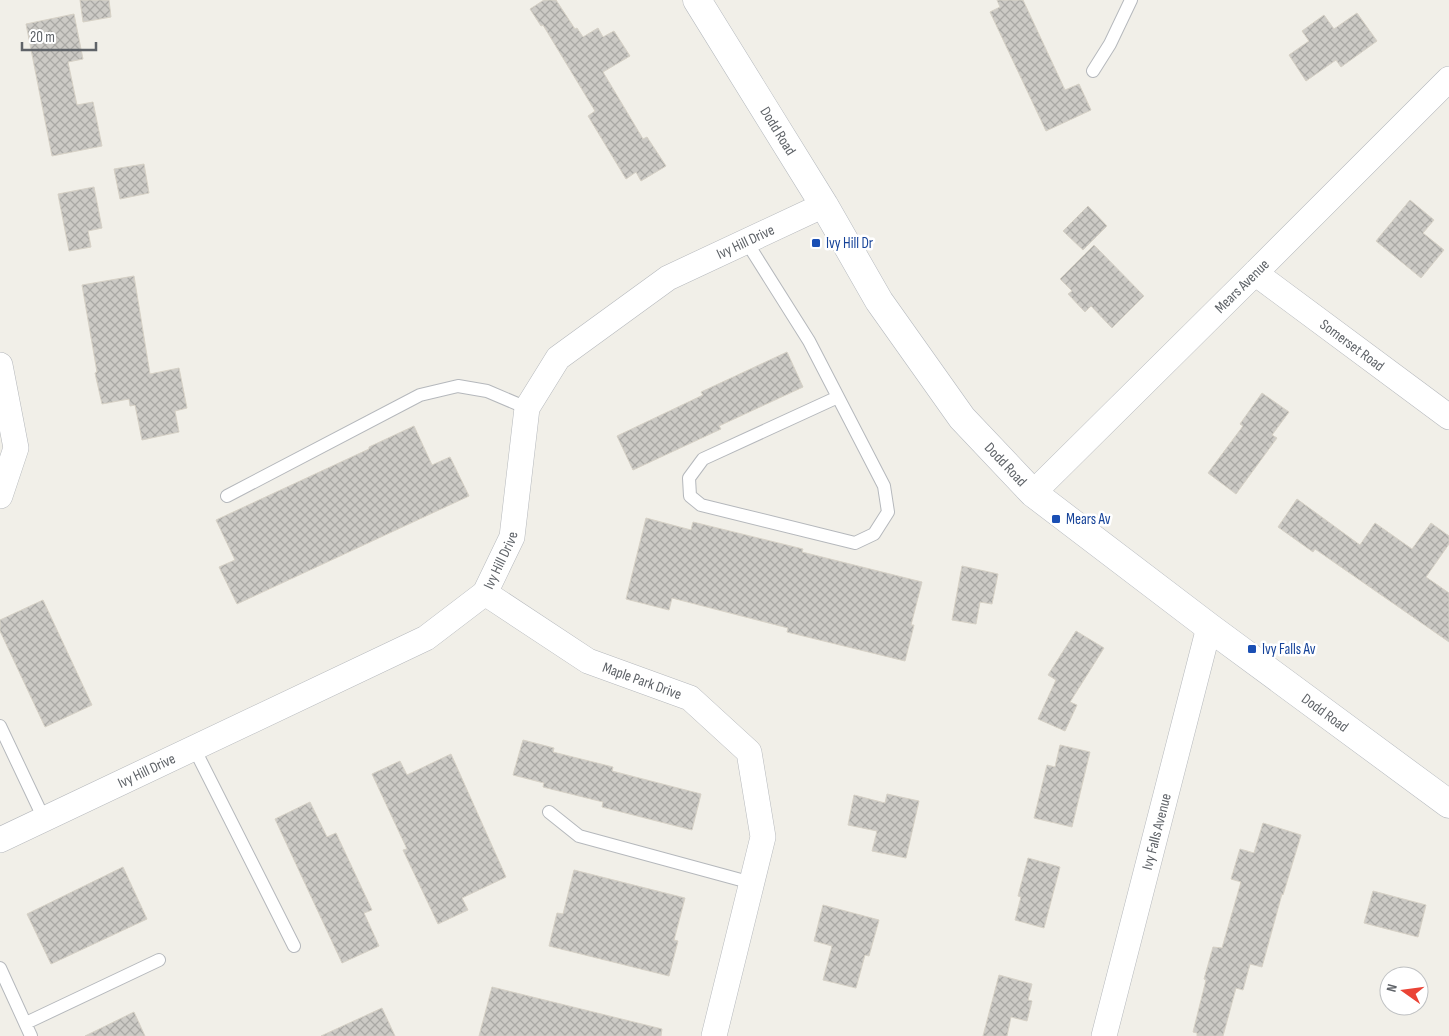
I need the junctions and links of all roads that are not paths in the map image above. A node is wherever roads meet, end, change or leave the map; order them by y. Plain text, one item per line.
1 (697, 0) edge
2 (1131, 0) edge
3 (1093, 71) dead end
4 (1449, 79) edge
5 (824, 205) junction
6 (746, 241) junction
7 (1255, 274) junction
8 (0, 365) edge
9 (838, 397) junction
10 (527, 408) junction
11 (1449, 417) edge
12 (1033, 493) junction
13 (0, 496) edge
14 (228, 496) dead end
15 (485, 593) junction
16 (1209, 627) junction
17 (0, 726) edge
18 (194, 748) junction
19 (1449, 804) edge
20 (549, 812) dead end
21 (44, 819) junction
22 (0, 840) edge
23 (752, 883) junction
24 (294, 946) dead end
25 (159, 960) dead end
26 (0, 968) edge
27 (26, 1023) junction
28 (31, 1036) edge
29 (714, 1036) edge
30 (1104, 1036) edge

1 - 5 main road, Dodd Road
2 - 3 lane
4 - 7 street, Mears Avenue
5 - 6 street, Ivy Hill Drive
5 - 12 main road, Dodd Road
6 - 9 lane
6 - 10 street, Ivy Hill Drive
7 - 11 street, Somerset Road
7 - 12 street, Mears Avenue
8 - 13 street
9 - 9 lane
10 - 14 lane
10 - 15 street, Ivy Hill Drive
12 - 16 main road, Dodd Road
15 - 18 street, Ivy Hill Drive
15 - 23 street, Maple Park Drive
16 - 19 main road, Dodd Road
16 - 30 street, Ivy Falls Avenue
17 - 21 lane
18 - 21 street, Ivy Hill Drive
18 - 24 lane
20 - 23 lane
21 - 22 street, Ivy Hill Drive
23 - 29 street, Maple Park Drive
25 - 27 lane
26 - 27 lane
27 - 28 lane

